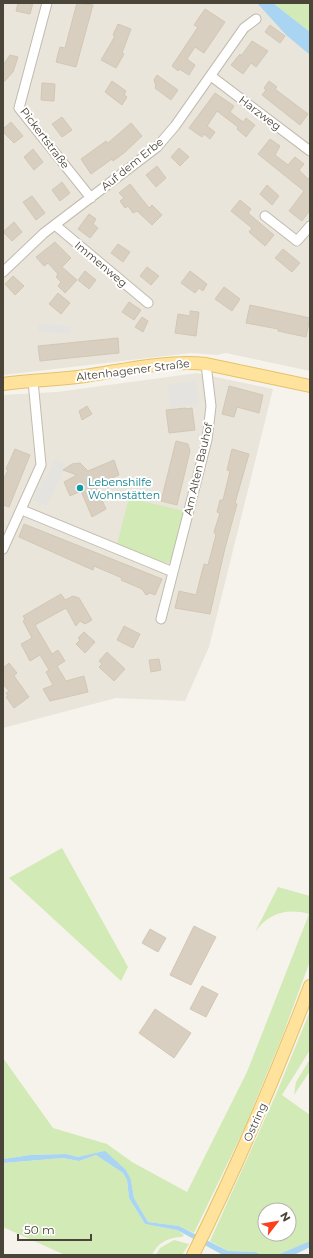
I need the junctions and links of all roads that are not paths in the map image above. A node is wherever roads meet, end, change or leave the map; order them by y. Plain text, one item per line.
1 (47, 3) edge
2 (256, 19) dead end
3 (211, 76) junction
4 (310, 151) edge
5 (91, 198) junction
6 (265, 216) dead end
7 (55, 225) junction
8 (310, 226) edge
9 (3, 258) edge
10 (10, 265) junction
11 (3, 272) edge
12 (148, 303) dead end
13 (206, 364) junction
14 (33, 381) junction
15 (3, 384) edge
16 (310, 386) edge
17 (22, 510) junction
18 (3, 549) edge
19 (173, 572) junction
20 (161, 619) dead end
21 (310, 986) edge
22 (193, 1255) edge

1 - 5 street, Pickertstraße
2 - 3 street, Auf dem Erbe
3 - 4 street, Harzweg
3 - 5 street, Auf dem Erbe
5 - 7 street, Auf dem Erbe
6 - 8 street
7 - 10 street, Auf dem Erbe
7 - 12 street, Immenweg
9 - 10 street
10 - 11 street, Auf dem Erbe
13 - 14 main road, Altenhagener Straße
13 - 16 main road, Altenhagener Straße
13 - 19 street, Am Alten Bauhof
14 - 15 main road, Altenhagener Straße
14 - 17 street
17 - 18 street
17 - 19 street
19 - 20 street, Am Alten Bauhof
21 - 22 main road, Ostring

